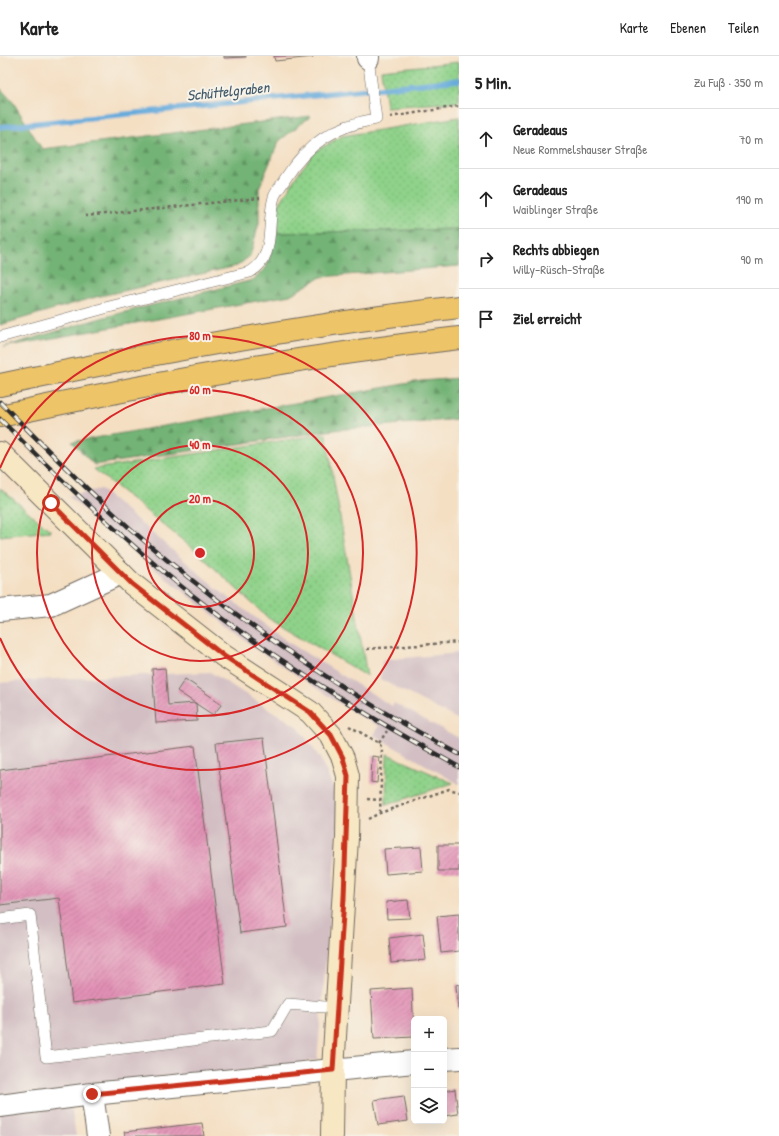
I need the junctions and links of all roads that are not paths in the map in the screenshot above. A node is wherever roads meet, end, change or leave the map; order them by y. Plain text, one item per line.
1 (368, 57) edge
2 (459, 307) edge
3 (0, 337) edge
4 (459, 338) edge
5 (0, 385) edge
6 (0, 416) edge
7 (0, 453) edge
8 (121, 573) junction
9 (0, 610) edge
10 (0, 919) edge
11 (337, 1008) junction
12 (459, 1058) edge
13 (447, 1059) edge
14 (411, 1062) edge
15 (333, 1070) junction
16 (92, 1094) junction
17 (0, 1106) edge
18 (98, 1136) edge
19 (332, 1136) edge

1 - 3 lane
2 - 5 highway
4 - 6 highway
7 - 8 street
8 - 9 street
8 - 11 street
10 - 11 lane
11 - 15 street
12 - 13 street
14 - 15 street
15 - 16 street
15 - 19 street
16 - 17 street
16 - 18 street

